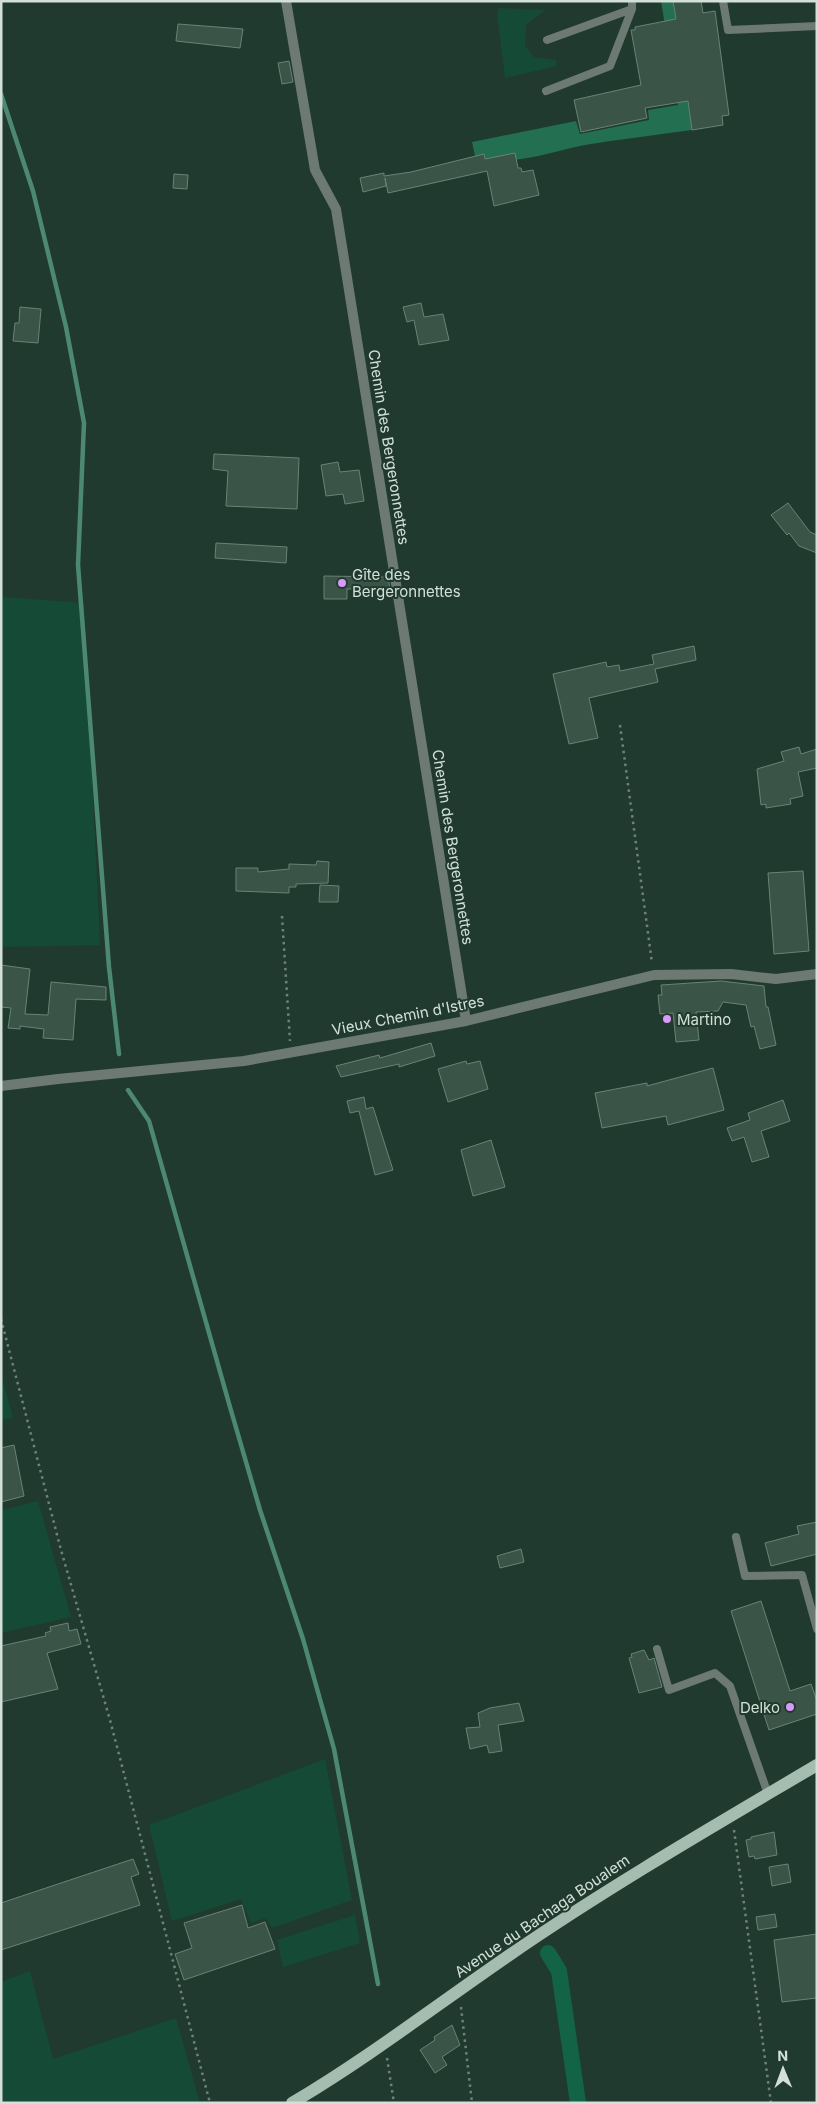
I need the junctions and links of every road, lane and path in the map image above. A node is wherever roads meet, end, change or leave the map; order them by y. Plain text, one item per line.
1 (286, 1) edge
2 (723, 1) edge
3 (632, 5) edge
4 (817, 26) edge
5 (547, 40) dead end
6 (546, 91) dead end
7 (620, 725) dead end
8 (282, 916) dead end
9 (817, 974) edge
10 (654, 975) junction
11 (466, 1021) junction
12 (291, 1052) junction
13 (1, 1086) edge
14 (1, 1319) edge
15 (736, 1537) dead end
16 (817, 1629) edge
17 (656, 1648) dead end
18 (817, 1765) edge
19 (768, 1794) junction
20 (732, 1816) junction
21 (460, 1990) junction
22 (385, 2042) junction
23 (210, 2103) edge
24 (292, 2103) edge
25 (394, 2103) edge
26 (472, 2103) edge
27 (771, 2103) edge

1 - 11 street, Chemin des Bergeronnettes
2 - 4 lane
3 - 5 lane
3 - 6 lane
7 - 10 path
8 - 12 path
9 - 10 street, Vieux Chemin d'Istres
10 - 11 street, Vieux Chemin d'Istres
11 - 12 street, Vieux Chemin d'Istres
12 - 13 street, Vieux Chemin d'Istres
14 - 23 path
15 - 16 lane
17 - 19 lane
18 - 19 main road, Avenue du Bachaga Boualem
19 - 20 main road, Avenue du Bachaga Boualem
20 - 21 main road, Avenue du Bachaga Boualem
20 - 27 path
21 - 22 main road, Avenue du Bachaga Boualem
21 - 26 path
22 - 24 main road, Avenue du Bachaga Boualem
22 - 25 path

